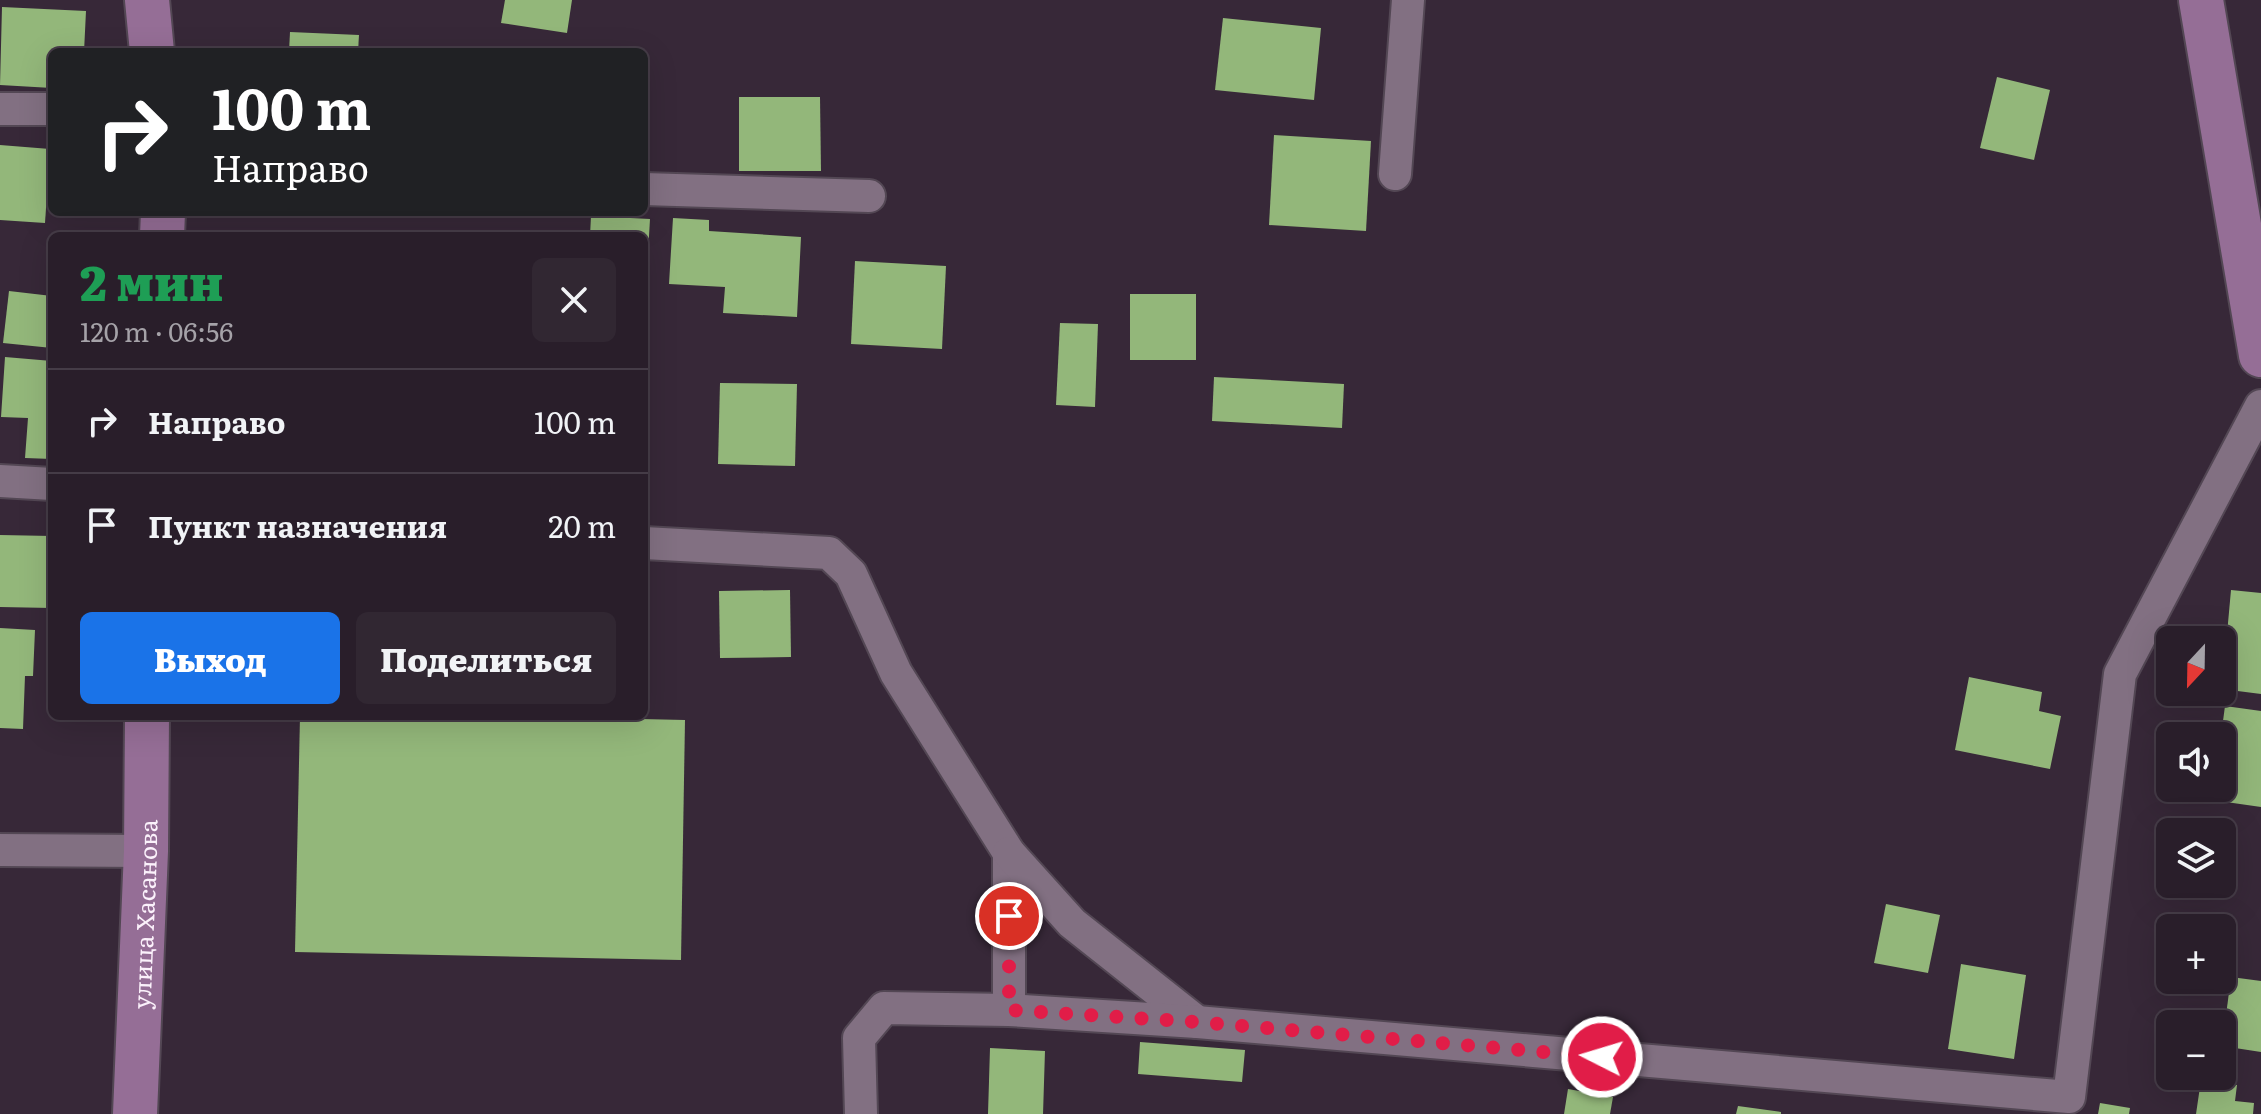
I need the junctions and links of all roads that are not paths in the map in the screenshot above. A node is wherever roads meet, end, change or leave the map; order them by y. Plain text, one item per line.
1 (147, 0) edge
2 (1408, 0) edge
3 (2201, 0) edge
4 (152, 48) edge
5 (0, 109) edge
6 (48, 109) edge
7 (1395, 174) dead end
8 (648, 189) edge
9 (869, 196) dead end
10 (2261, 355) edge
11 (2261, 406) edge
12 (0, 481) edge
13 (48, 484) edge
14 (648, 543) edge
15 (147, 720) edge
16 (0, 850) edge
17 (146, 851) junction
18 (1009, 853) junction
19 (1009, 1010) junction
20 (1197, 1022) junction
21 (135, 1114) edge
22 (861, 1114) edge

1 - 4 street
2 - 7 street
3 - 10 street
5 - 6 street
8 - 9 street
11 - 20 street
12 - 13 street
14 - 18 street
15 - 17 street, улица Хасанова
16 - 17 street
17 - 21 street, улица Хасанова
18 - 19 street
18 - 20 street
19 - 20 street
19 - 22 street

